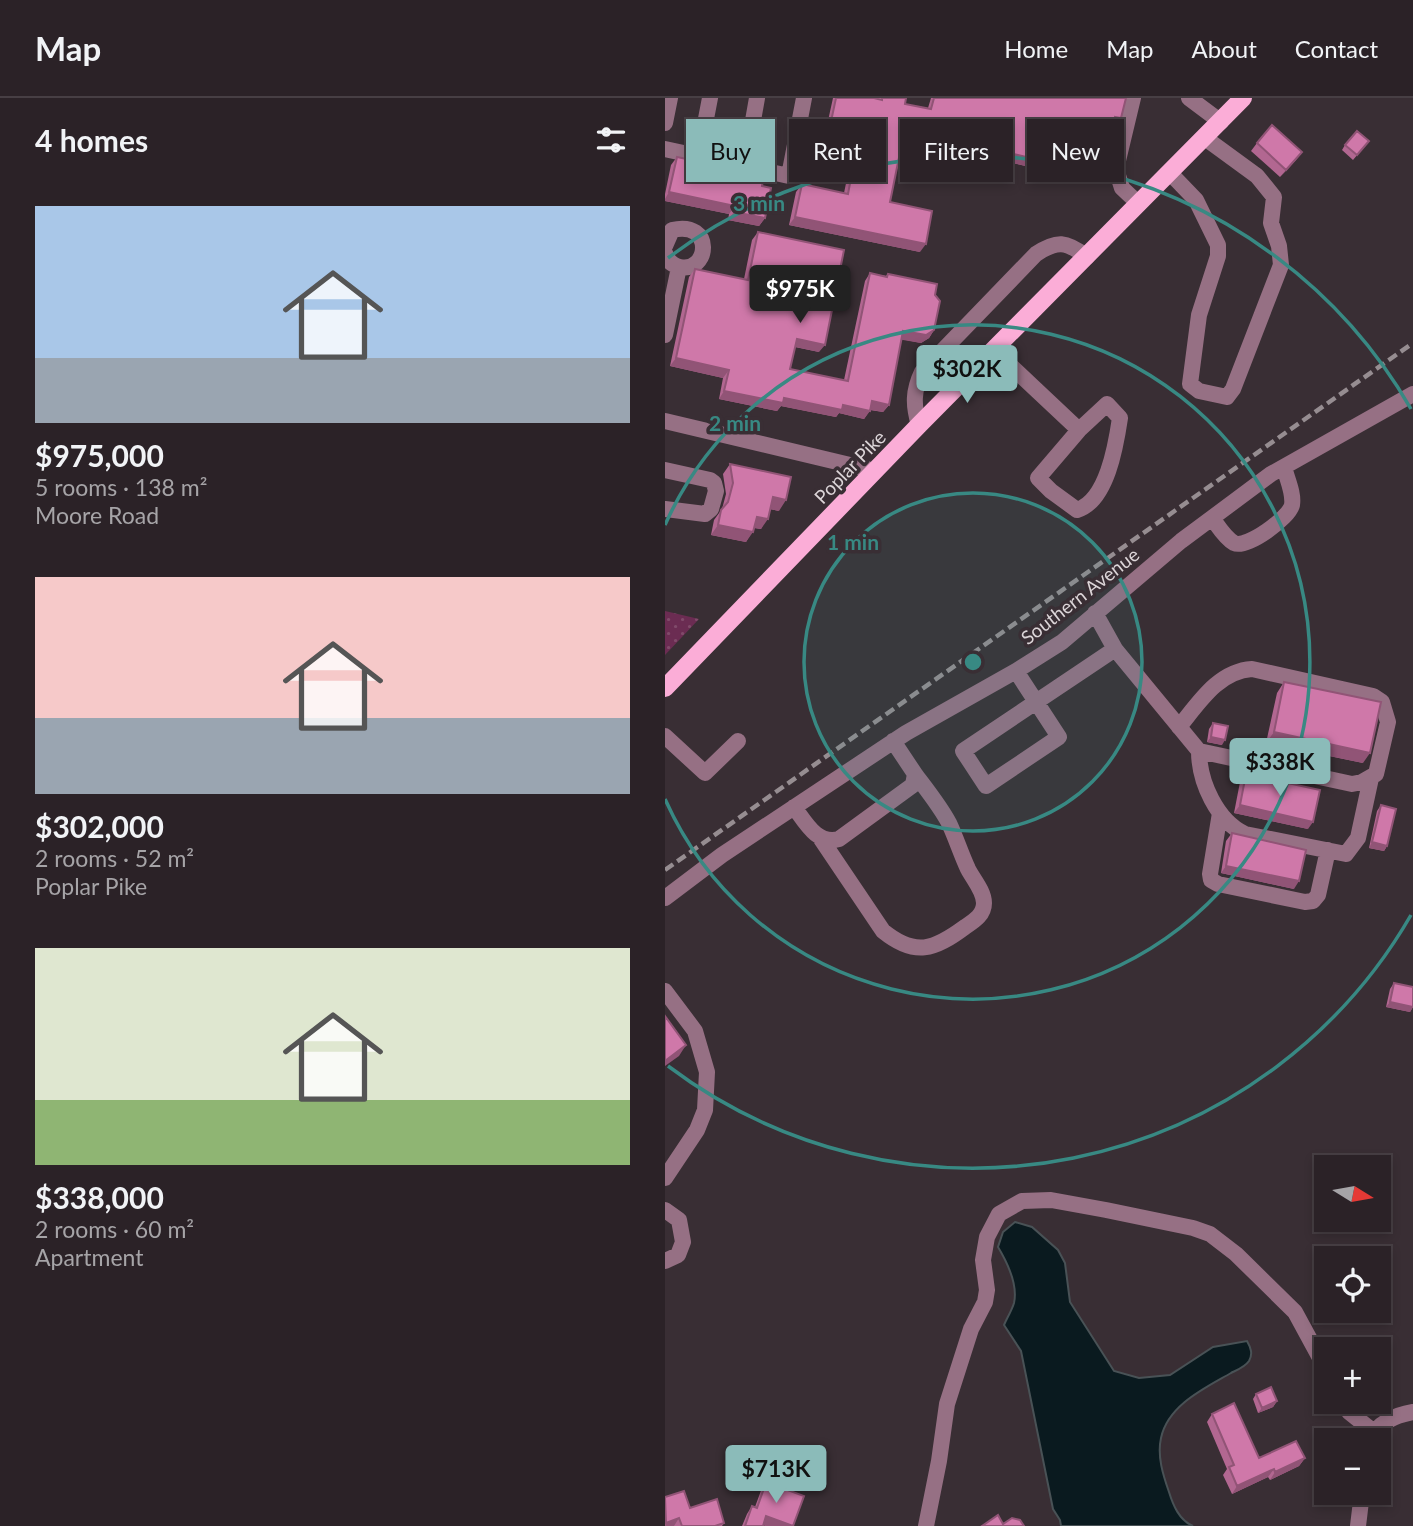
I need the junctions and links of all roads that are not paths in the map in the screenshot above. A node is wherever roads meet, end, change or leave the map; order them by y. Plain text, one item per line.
1 (670, 98) edge
2 (710, 98) edge
3 (757, 98) edge
4 (804, 98) edge
5 (1133, 98) edge
6 (1189, 98) edge
7 (1243, 98) edge
8 (706, 119) edge
9 (753, 119) edge
10 (665, 122) edge
11 (1221, 122) junction
12 (1205, 138) junction
13 (665, 149) edge
14 (686, 153) edge
15 (775, 173) edge
16 (1170, 173) junction
17 (1139, 204) junction
18 (669, 225) edge
19 (665, 246) edge
20 (665, 253) edge
21 (1087, 257) junction
22 (679, 267) junction
23 (665, 335) edge
24 (994, 350) junction
25 (1413, 394) edge
26 (665, 421) edge
27 (919, 425) junction
28 (1079, 430) junction
29 (1284, 467) junction
30 (665, 470) edge
31 (875, 471) junction
32 (665, 509) edge
33 (1212, 518) junction
34 (1095, 613) junction
35 (1115, 649) junction
36 (1016, 671) junction
37 (665, 688) edge
38 (1036, 701) junction
39 (1179, 727) junction
40 (665, 736) edge
41 (738, 741) dead end
42 (894, 741) junction
43 (1199, 751) junction
44 (915, 774) junction
45 (1371, 778) junction
46 (795, 807) junction
47 (1220, 813) junction
48 (821, 839) junction
49 (1328, 850) junction
50 (665, 898) edge
51 (665, 991) edge
52 (665, 1178) edge
53 (665, 1210) edge
54 (665, 1261) edge
55 (1314, 1347) edge
56 (1413, 1412) edge
57 (1353, 1414) edge
58 (1365, 1428) edge
59 (1382, 1428) edge
60 (1361, 1505) edge
61 (926, 1526) edge
62 (1359, 1526) edge

1 - 10 street
2 - 8 street
3 - 9 street
4 - 15 street
5 - 17 street
6 - 11 street
7 - 11 main road, Poplar Pike
11 - 12 main road, Poplar Pike
12 - 16 main road, Poplar Pike
12 - 16 street
13 - 14 street
16 - 17 main road, Poplar Pike
17 - 21 main road, Poplar Pike
18 - 19 street
18 - 22 street
20 - 22 street
21 - 24 main road, Poplar Pike
21 - 27 street
22 - 23 street
24 - 27 main road, Poplar Pike
24 - 28 street
25 - 29 street, Southern Avenue
26 - 31 street
27 - 31 main road, Poplar Pike
28 - 28 street
29 - 33 street, Southern Avenue
29 - 33 street
30 - 32 street
31 - 37 main road, Poplar Pike
33 - 34 street, Southern Avenue
34 - 35 street
34 - 36 street, Southern Avenue
35 - 38 street
35 - 39 street
36 - 38 street
36 - 42 street, Southern Avenue
38 - 38 street
39 - 43 street
39 - 45 street
40 - 41 street
42 - 44 street
42 - 46 street, Southern Avenue
43 - 45 street
43 - 47 street
44 - 48 street
44 - 48 street
45 - 49 street
46 - 48 street
46 - 50 street, Southern Avenue
47 - 49 street
47 - 49 street
51 - 52 street
53 - 54 street
55 - 61 street
56 - 59 street
57 - 58 street
60 - 62 street

